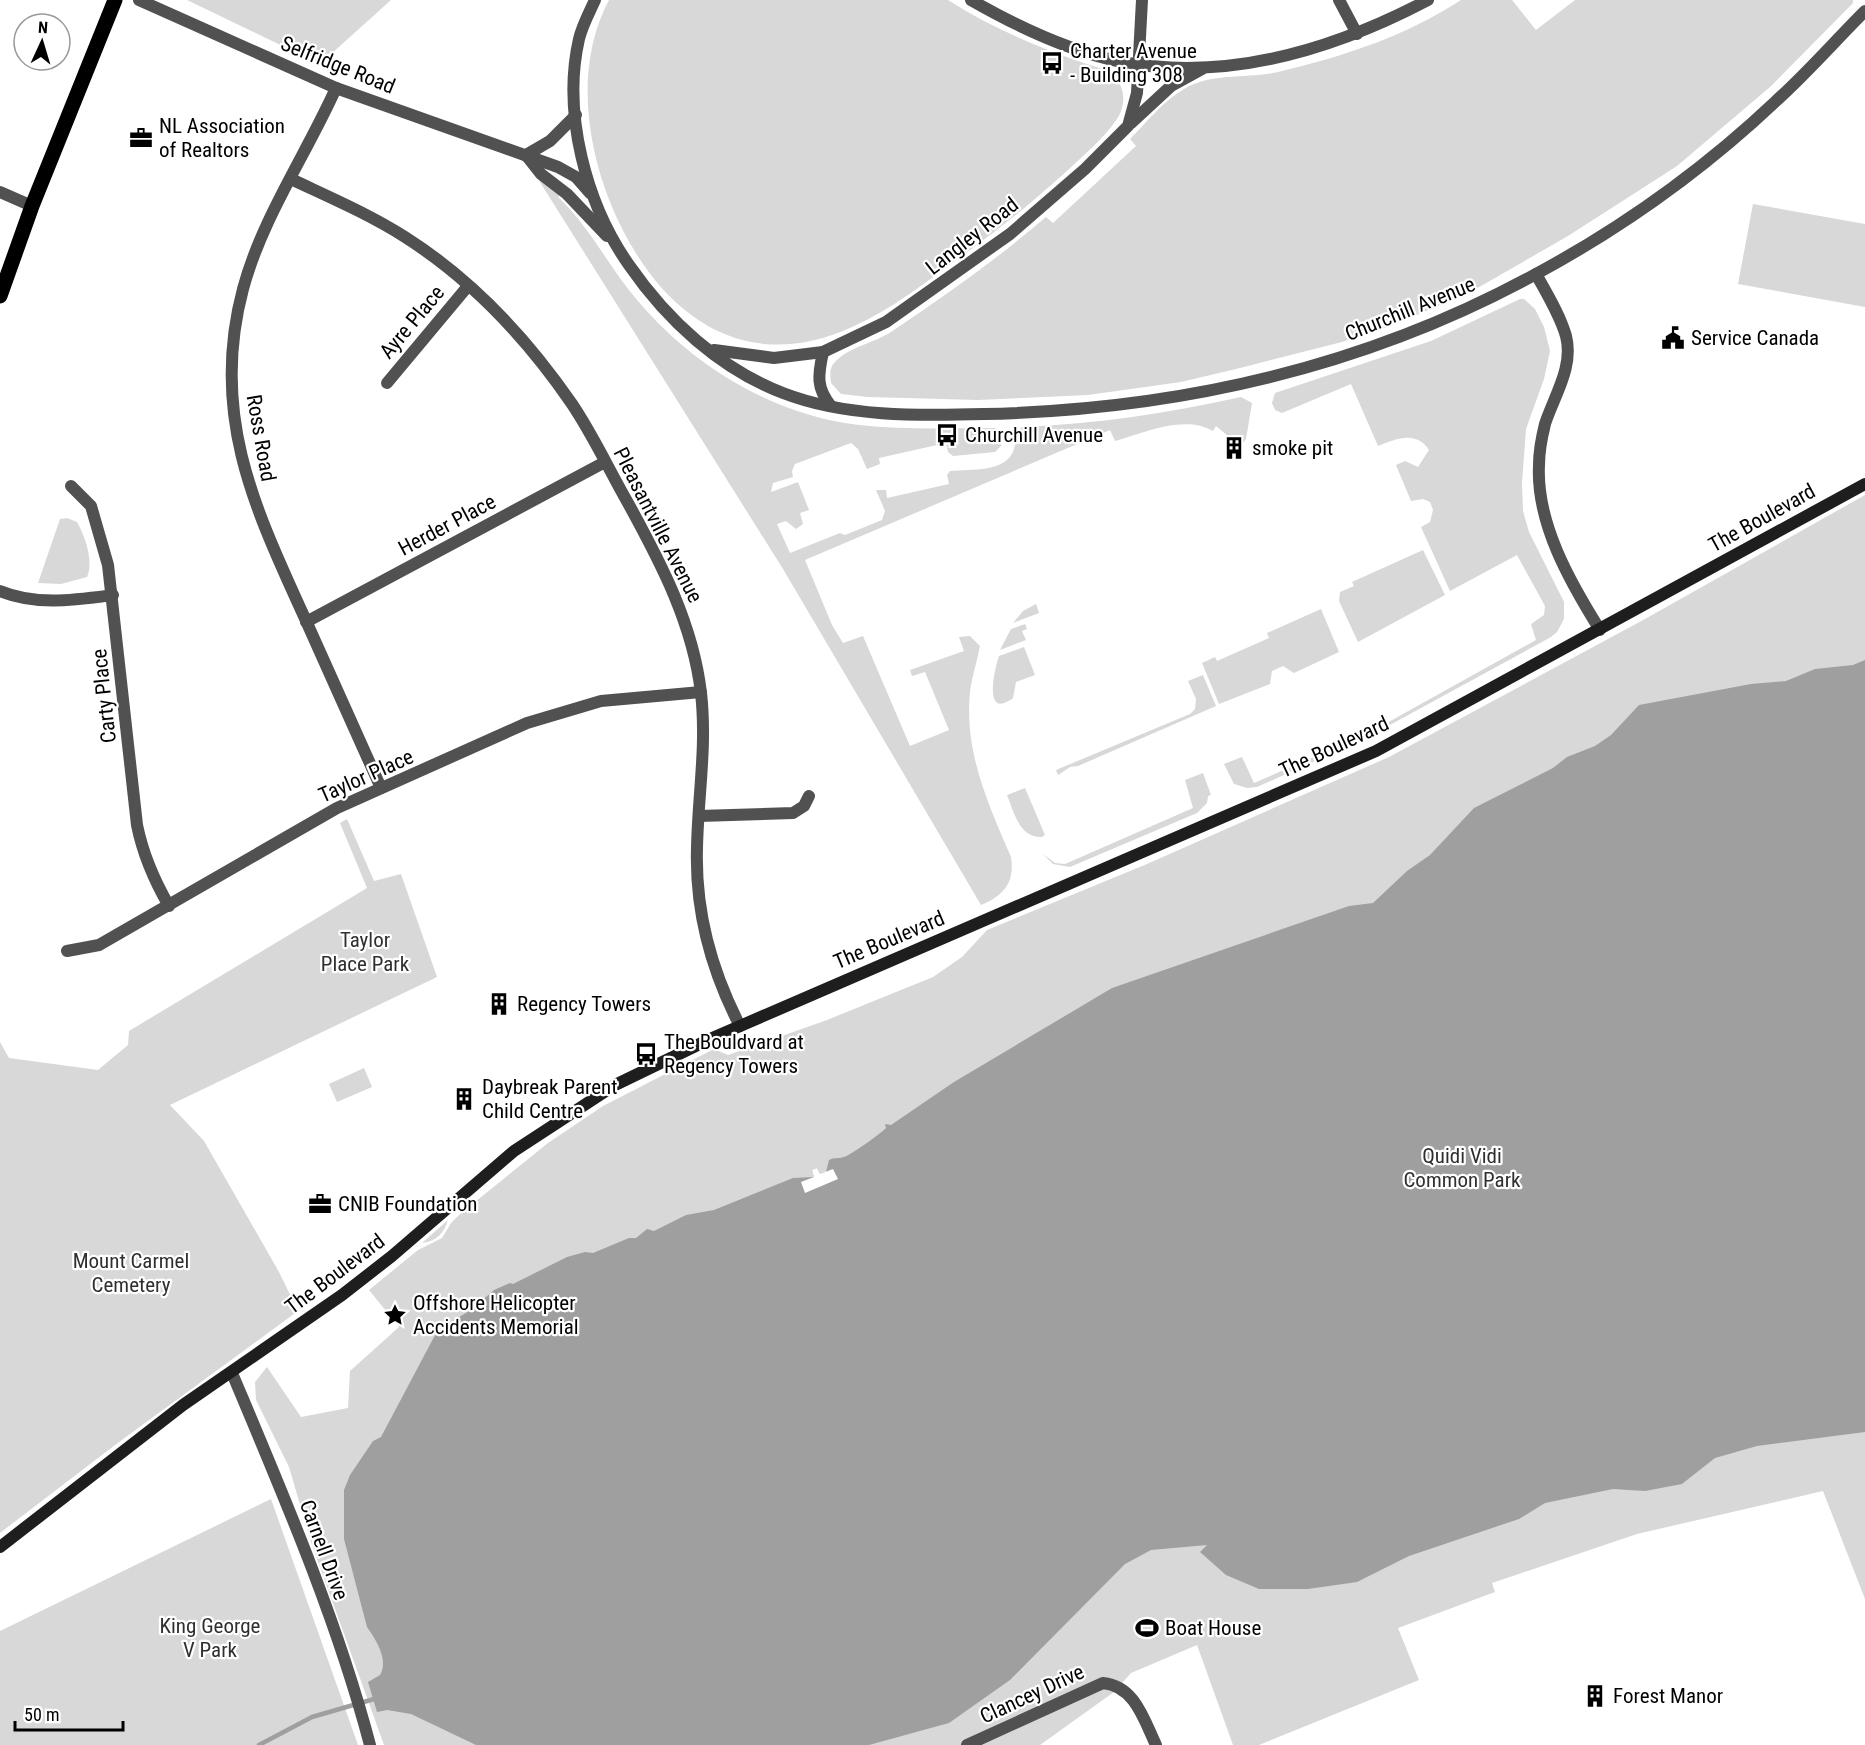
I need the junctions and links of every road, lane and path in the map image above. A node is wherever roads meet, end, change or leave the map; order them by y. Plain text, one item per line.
1 (116, 0) edge
2 (139, 0) edge
3 (595, 0) edge
4 (971, 0) edge
5 (1142, 0) edge
6 (1339, 0) edge
7 (1428, 0) edge
8 (985, 3) edge
9 (1865, 11) edge
10 (1357, 34) junction
11 (1140, 64) junction
12 (1208, 66) junction
13 (336, 88) junction
14 (576, 116) junction
15 (1128, 126) junction
16 (526, 155) junction
17 (291, 179) junction
18 (0, 192) edge
19 (596, 202) junction
20 (32, 206) junction
21 (615, 244) junction
22 (1536, 274) junction
23 (468, 286) junction
24 (0, 296) edge
25 (708, 349) junction
26 (823, 352) junction
27 (387, 383) dead end
28 (831, 406) junction
29 (605, 462) junction
30 (1865, 484) edge
31 (71, 486) dead end
32 (0, 591) edge
33 (113, 595) junction
34 (306, 622) junction
35 (1600, 630) junction
36 (701, 692) junction
37 (381, 788) junction
38 (809, 796) dead end
39 (699, 816) junction
40 (168, 906) junction
41 (67, 951) dead end
42 (740, 1026) junction
43 (232, 1373) junction
44 (0, 1546) edge
45 (370, 1745) edge
46 (967, 1745) edge
47 (1156, 1745) edge

1 - 20 main road
2 - 13 street, Selfridge Road
3 - 14 street
4 - 8 street
5 - 11 street
6 - 10 street
7 - 10 street
8 - 11 street
9 - 22 street, Churchill Avenue
10 - 12 street
11 - 12 street
11 - 15 street
12 - 15 street, Langley Road
13 - 16 street, Selfridge Road
13 - 17 street, Ross Road
14 - 16 street
14 - 19 street
15 - 26 street, Langley Road
16 - 19 street, Selfridge Road
16 - 21 street, Selfridge Road
17 - 23 street, Pleasantville Avenue
17 - 34 street, Ross Road
18 - 20 street
19 - 21 street
20 - 24 main road
21 - 25 street, Churchill Avenue
22 - 28 street, Churchill Avenue
22 - 35 street
23 - 27 street, Ayre Place
23 - 29 street, Pleasantville Avenue
25 - 26 street, Langley Road
25 - 28 street, Churchill Avenue
26 - 28 street
29 - 34 street, Herder Place
29 - 36 street, Pleasantville Avenue
30 - 35 street, The Boulevard
31 - 33 street, Carty Place
32 - 33 street
33 - 40 street, Carty Place
34 - 37 street, Ross Road
35 - 42 street, The Boulevard
36 - 37 street, Taylor Place
36 - 39 street, Pleasantville Avenue
37 - 40 street, Taylor Place
38 - 39 street
39 - 42 street, Pleasantville Avenue
40 - 41 street, Taylor Place
42 - 43 street, The Boulevard
43 - 44 street, The Boulevard
43 - 45 street, Carnell Drive
46 - 47 street, Clancey Drive

